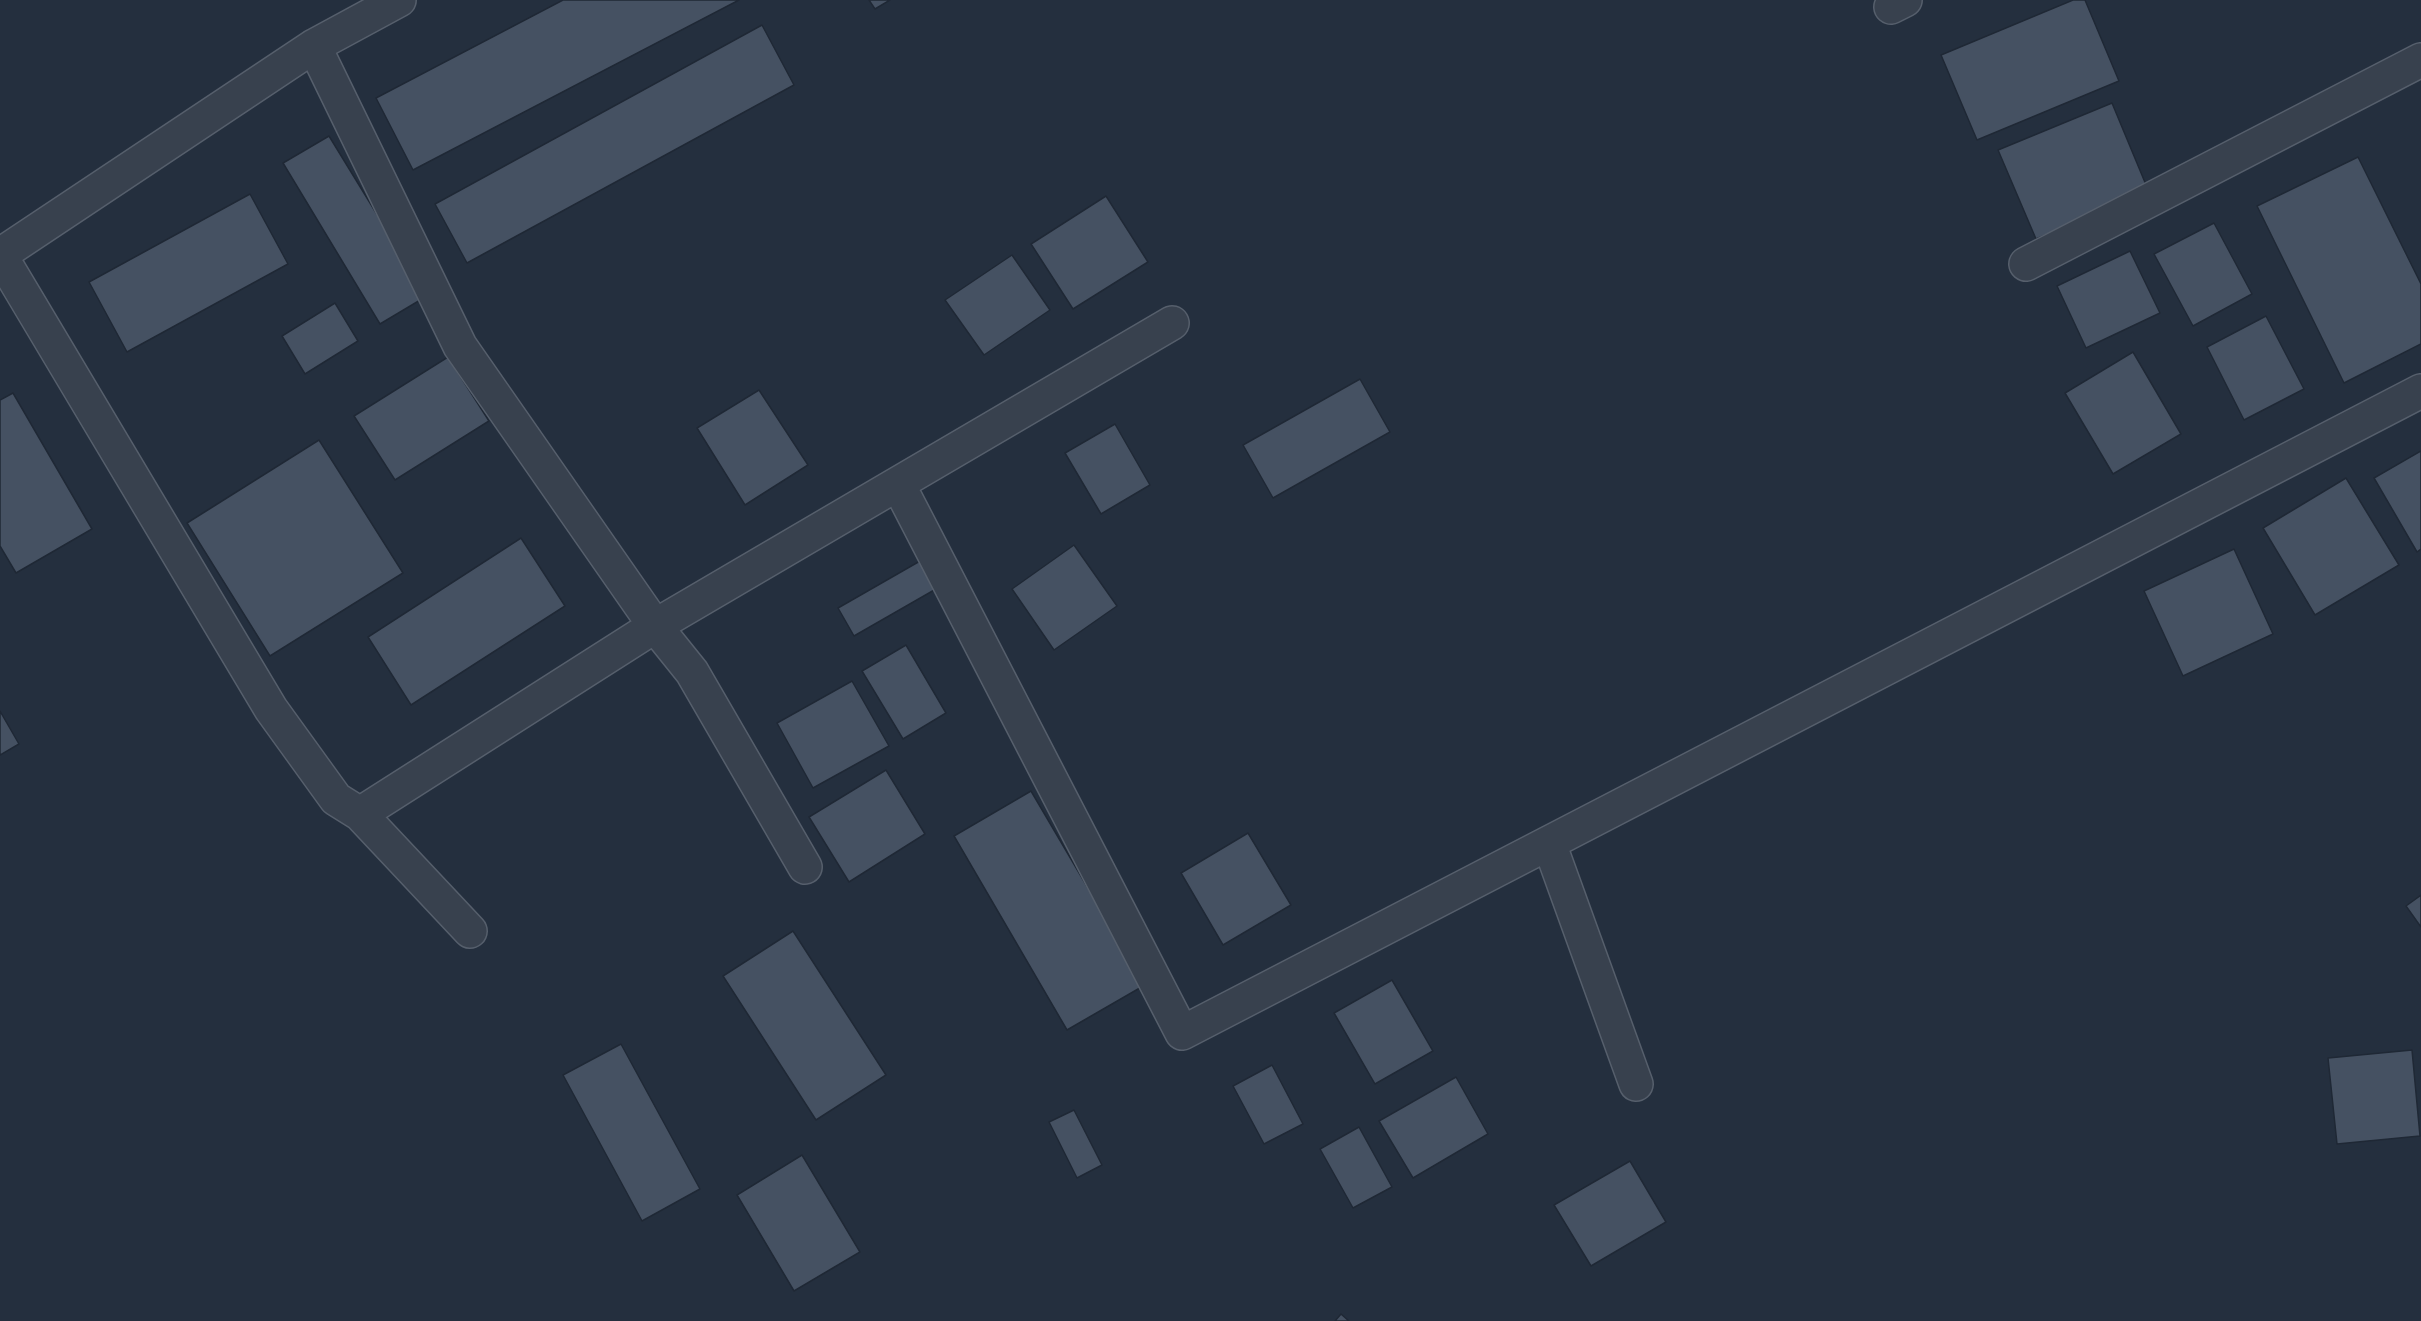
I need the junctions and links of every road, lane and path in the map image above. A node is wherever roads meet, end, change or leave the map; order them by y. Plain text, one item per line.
1 (399, 0) edge
2 (314, 45) junction
3 (2421, 60) edge
4 (0, 255) edge
5 (2026, 264) dead end
6 (1172, 323) dead end
7 (2421, 391) edge
8 (898, 484) junction
9 (655, 626) junction
10 (360, 814) junction
11 (1548, 843) junction
12 (805, 867) dead end
13 (470, 931) dead end
14 (1636, 1084) dead end

1 - 2 street
2 - 4 street
2 - 9 street
3 - 5 street
4 - 10 street
6 - 8 street
7 - 11 street
8 - 9 street
8 - 11 street
9 - 10 street
9 - 12 street
10 - 13 street
11 - 14 street

